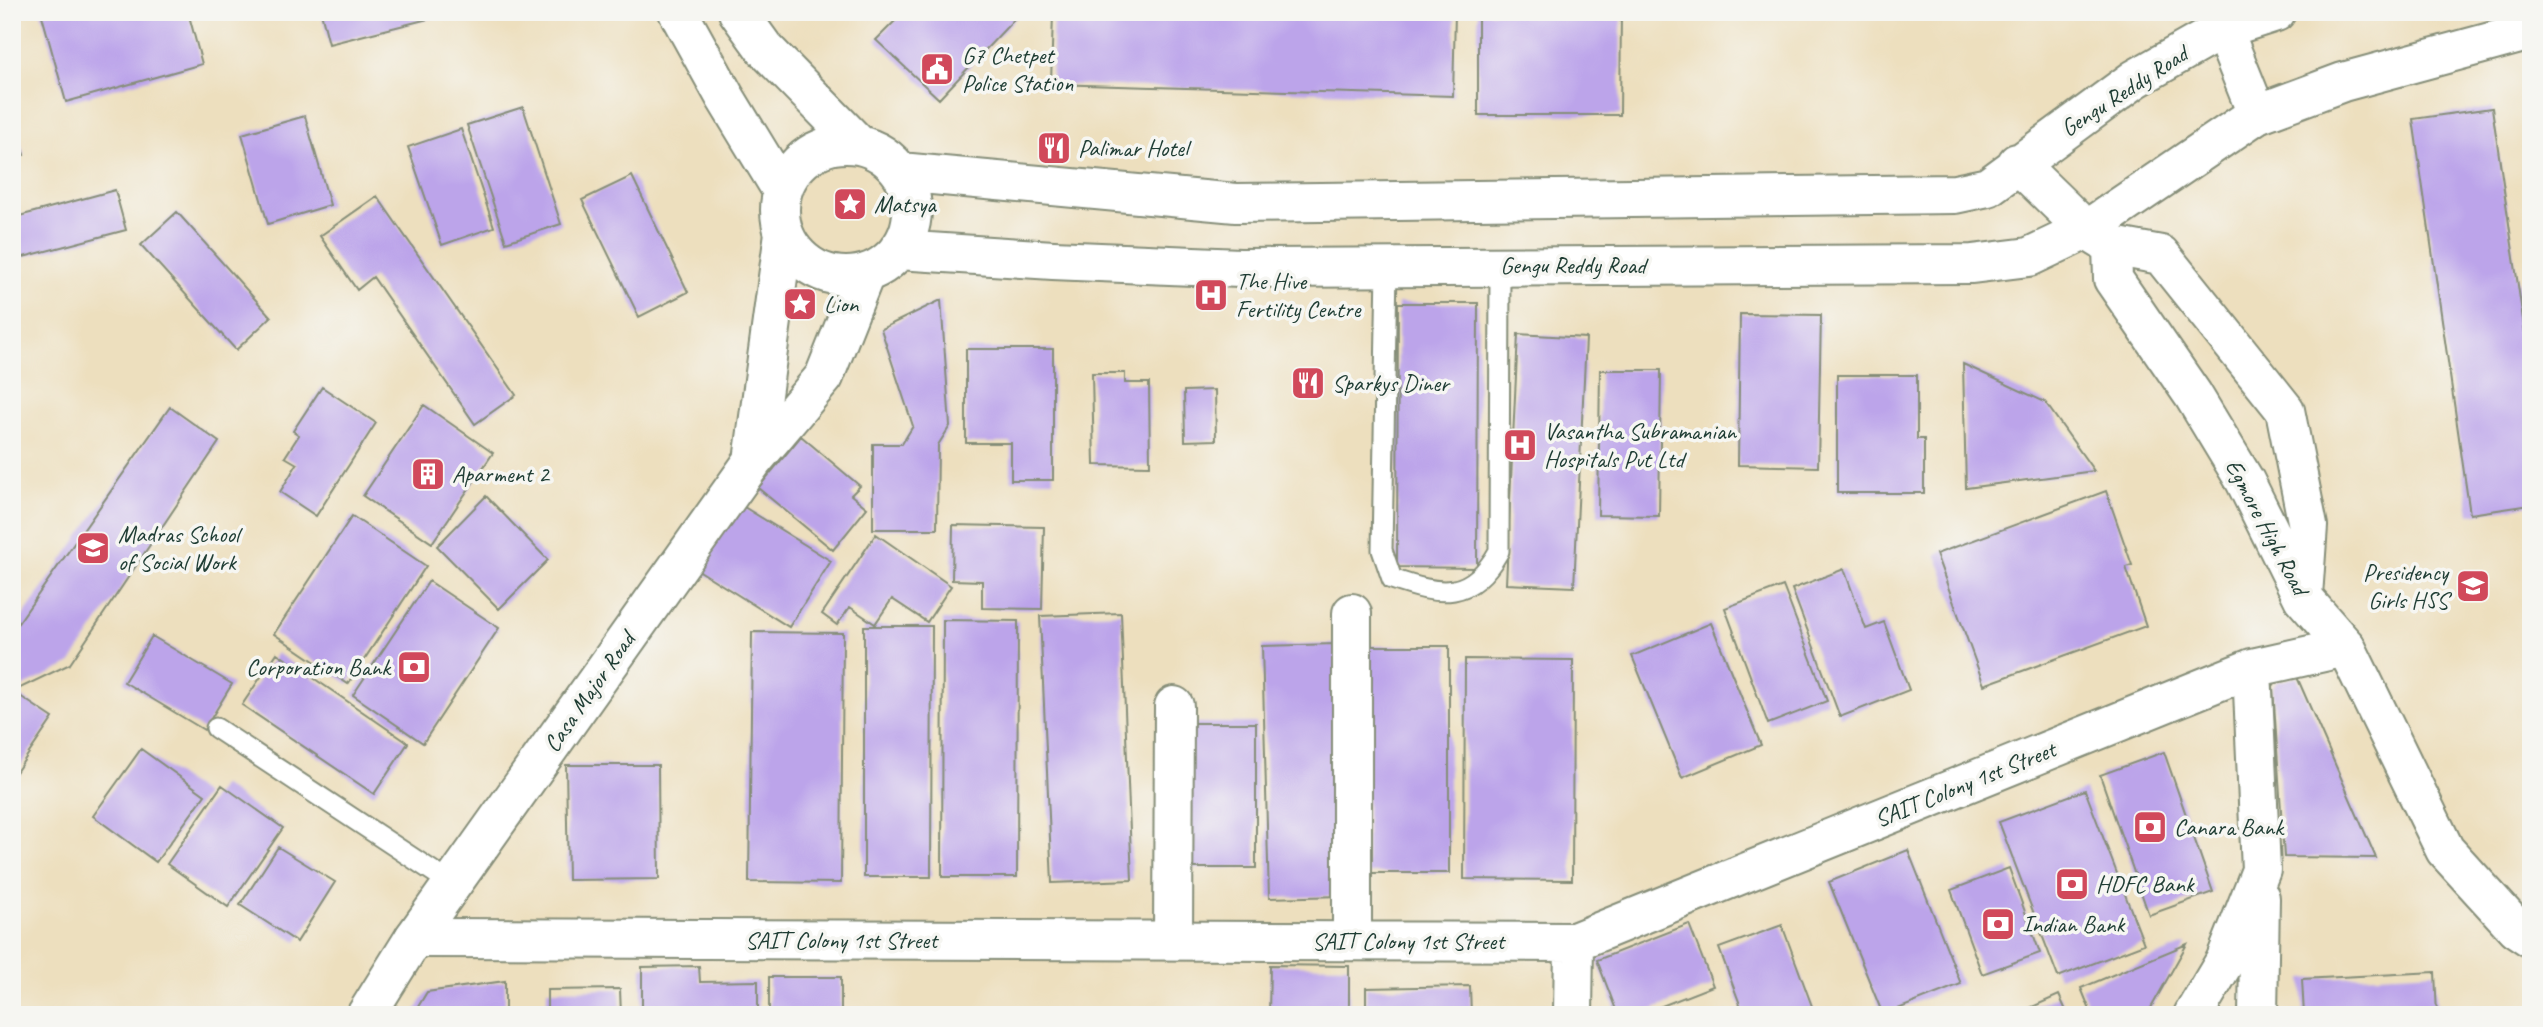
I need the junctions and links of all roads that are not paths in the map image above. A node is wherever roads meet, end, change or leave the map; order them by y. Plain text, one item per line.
1 (678, 12) edge
2 (738, 12) edge
3 (2276, 12) edge
4 (2222, 20) edge
5 (2531, 31) edge
6 (2257, 114) junction
7 (857, 143) junction
8 (2017, 163) junction
9 (900, 172) junction
10 (781, 189) junction
11 (784, 233) junction
12 (2099, 238) junction
13 (898, 250) junction
14 (1500, 266) junction
15 (1387, 267) junction
16 (865, 274) junction
17 (753, 461) junction
18 (2303, 598) junction
19 (1352, 613) dead end
20 (2346, 647) junction
21 (2252, 668) junction
22 (1174, 706) dead end
23 (216, 728) dead end
24 (2261, 870) junction
25 (452, 884) junction
26 (414, 938) junction
27 (2531, 938) edge
28 (1173, 940) junction
29 (1352, 940) junction
30 (1574, 942) junction
31 (366, 1015) edge
32 (1573, 1015) edge
33 (2193, 1015) edge
34 (2258, 1015) edge

1 - 10 main road
2 - 7 main road
3 - 4 main road, Gengu Reddy Road
4 - 6 main road
4 - 8 main road, Gengu Reddy Road
5 - 6 main road
6 - 12 main road
7 - 9 main road
7 - 10 main road
8 - 9 main road, Gengu Reddy Road
8 - 12 main road
9 - 13 main road
10 - 11 main road
11 - 16 main road
11 - 17 main road
12 - 14 main road, Gengu Reddy Road
12 - 18 main road, Egmore High Road
12 - 18 main road
13 - 15 main road, Gengu Reddy Road
13 - 16 main road
14 - 15 main road, Gengu Reddy Road
14 - 15 lane
16 - 17 main road, Casa Major Road
17 - 25 main road, Casa Major Road
18 - 20 main road, Egmore High Road
19 - 29 main road
20 - 21 main road, SAIT Colony 1st Street
20 - 27 main road, Egmore High Road
21 - 24 main road
21 - 30 main road, SAIT Colony 1st Street
22 - 28 main road
23 - 25 lane
24 - 33 main road
24 - 34 main road
25 - 26 main road, Casa Major Road
26 - 28 main road, SAIT Colony 1st Street
26 - 31 main road, Casa Major Road
28 - 29 main road, SAIT Colony 1st Street
29 - 30 main road, SAIT Colony 1st Street
30 - 32 main road

